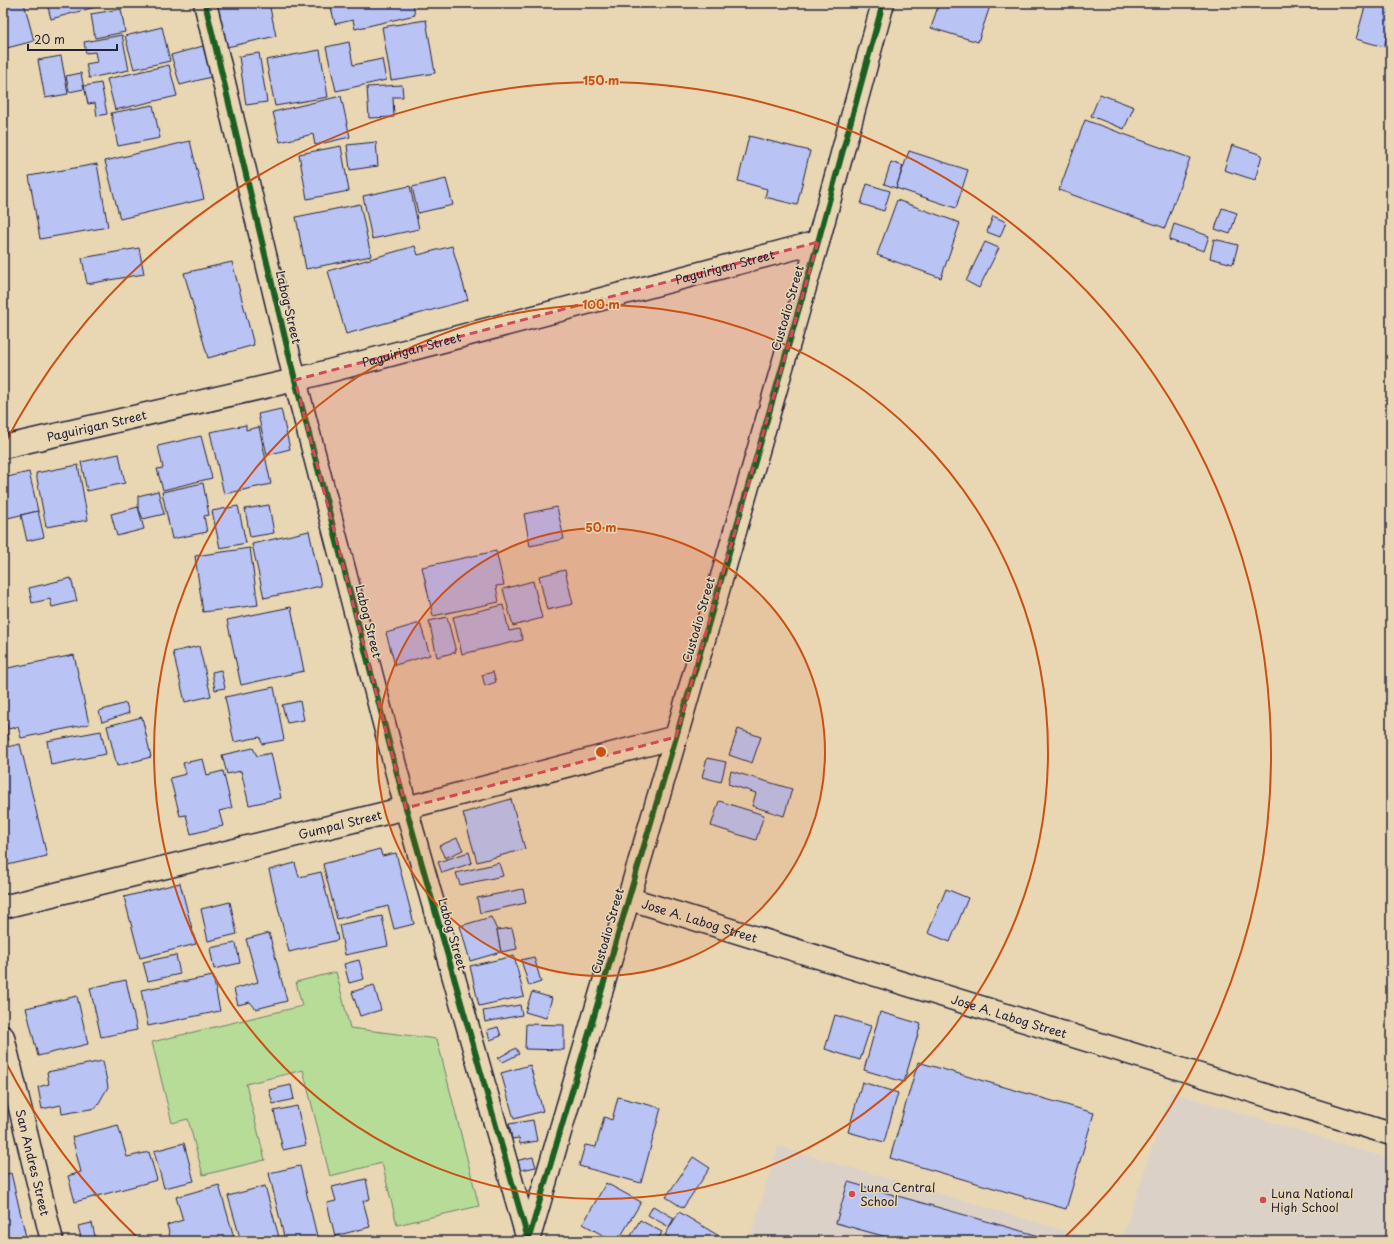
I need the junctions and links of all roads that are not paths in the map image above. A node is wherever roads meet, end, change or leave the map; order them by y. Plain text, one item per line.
1 (205, 3) edge
2 (883, 3) edge
3 (818, 242) junction
4 (295, 380) junction
5 (3, 447) edge
6 (676, 737) junction
7 (406, 808) junction
8 (627, 898) junction
9 (3, 907) edge
10 (3, 1037) edge
11 (1391, 1134) edge
12 (52, 1241) edge
13 (527, 1241) edge

1 - 4 street, Labog Street
2 - 3 street, Custodio Street
3 - 4 street, Paguirigan Street
3 - 6 street, Custodio Street
4 - 5 street, Paguirigan Street
4 - 7 street, Labog Street
6 - 7 street, Gumpal Street
6 - 8 street, Custodio Street
7 - 9 street, Gumpal Street
7 - 13 street, Labog Street
8 - 11 street, Jose A. Labog Street
8 - 13 street, Custodio Street
10 - 12 street, San Andres Street

